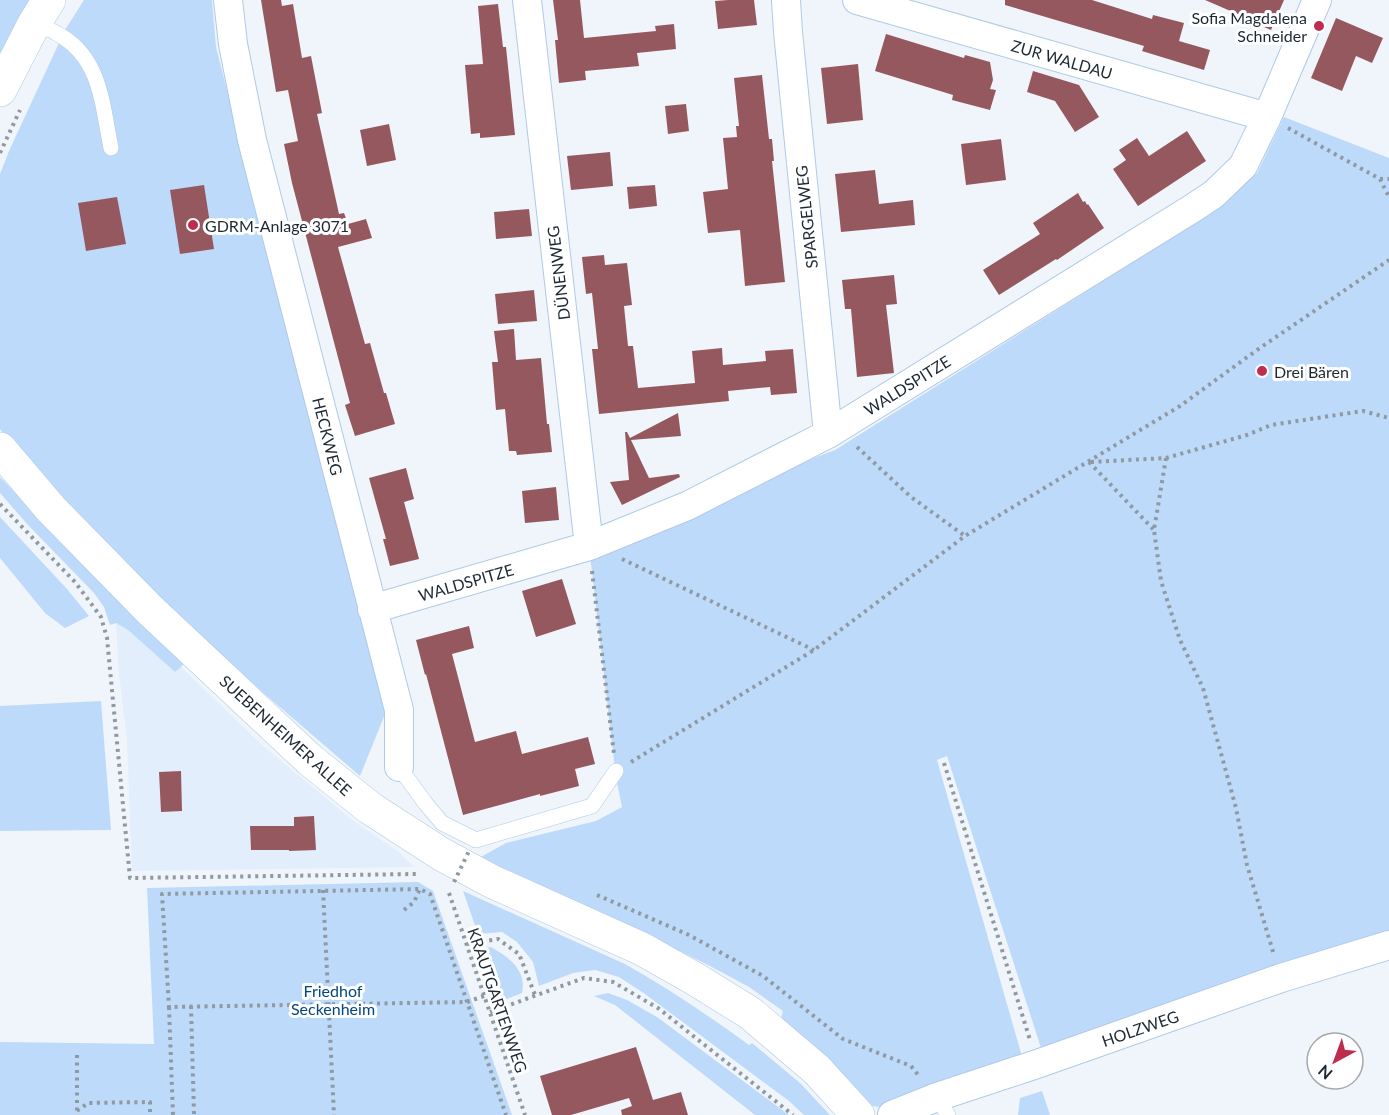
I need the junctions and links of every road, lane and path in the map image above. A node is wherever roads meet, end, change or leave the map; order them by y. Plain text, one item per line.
1 (228, 0) edge
2 (527, 0) edge
3 (786, 0) edge
4 (857, 0) edge
5 (1317, 0) edge
6 (41, 12) edge
7 (0, 90) edge
8 (1267, 117) junction
9 (111, 148) dead end
10 (1389, 178) edge
11 (1380, 179) junction
12 (1389, 197) edge
13 (1389, 260) edge
14 (1389, 418) edge
15 (828, 434) junction
16 (0, 449) edge
17 (1166, 458) junction
18 (1089, 462) junction
19 (0, 504) edge
20 (1154, 530) junction
21 (965, 536) junction
22 (589, 546) junction
23 (372, 609) junction
24 (814, 650) junction
25 (944, 762) dead end
26 (399, 767) joint
27 (616, 771) junction
28 (472, 846) junction
29 (425, 879) dead end
30 (454, 882) dead end
31 (420, 889) junction
32 (441, 889) dead end
33 (323, 890) junction
34 (404, 910) dead end
35 (467, 944) junction
36 (1389, 945) edge
37 (1281, 978) junction
38 (535, 995) junction
39 (484, 996) junction
40 (467, 1002) junction
41 (329, 1005) junction
42 (191, 1006) junction
43 (169, 1007) junction
44 (490, 1012) junction
45 (77, 1055) dead end
46 (1037, 1064) junction
47 (942, 1106) edge
48 (77, 1113) edge
49 (150, 1115) edge
50 (173, 1115) edge
51 (194, 1115) edge
52 (334, 1115) edge
53 (506, 1115) edge
54 (525, 1115) edge
55 (793, 1115) edge
56 (858, 1115) edge
57 (892, 1115) edge

1 - 23 street, HECKWEG
2 - 22 street, DÜNENWEG
3 - 15 street, SPARGELWEG
4 - 8 street, ZUR WALDAU
5 - 8 street, WALDSPITZE
6 - 7 main road
6 - 9 lane
8 - 11 path
8 - 15 street, WALDSPITZE
10 - 11 path
11 - 12 path
13 - 18 path
14 - 17 path
15 - 21 path
15 - 22 street, WALDSPITZE
16 - 56 main road, SUEBENHEIMER ALLEE
17 - 18 path
17 - 20 path
18 - 20 path
18 - 21 path
19 - 29 path
20 - 37 path
21 - 24 path
22 - 23 street, WALDSPITZE
22 - 24 path
22 - 27 path
23 - 26 street, HECKWEG
24 - 27 path
25 - 46 path
26 - 28 lane, HECKWEG
27 - 28 lane
28 - 30 path, bridge
31 - 33 path
31 - 34 path
31 - 40 path
32 - 35 path, KRAUTGARTENWEG
33 - 41 path
33 - 43 path
35 - 38 path
35 - 39 path, KRAUTGARTENWEG
36 - 37 street, HOLZWEG
37 - 46 street, HOLZWEG
38 - 44 path
38 - 55 path
39 - 40 path
39 - 44 path, KRAUTGARTENWEG
40 - 41 path
40 - 53 path
41 - 42 path
41 - 52 path
42 - 43 path
42 - 51 path
43 - 50 path
44 - 54 path, KRAUTGARTENWEG
45 - 48 path
46 - 47 street, HOLZWEG
47 - 57 street, HOLZWEG
48 - 49 path

